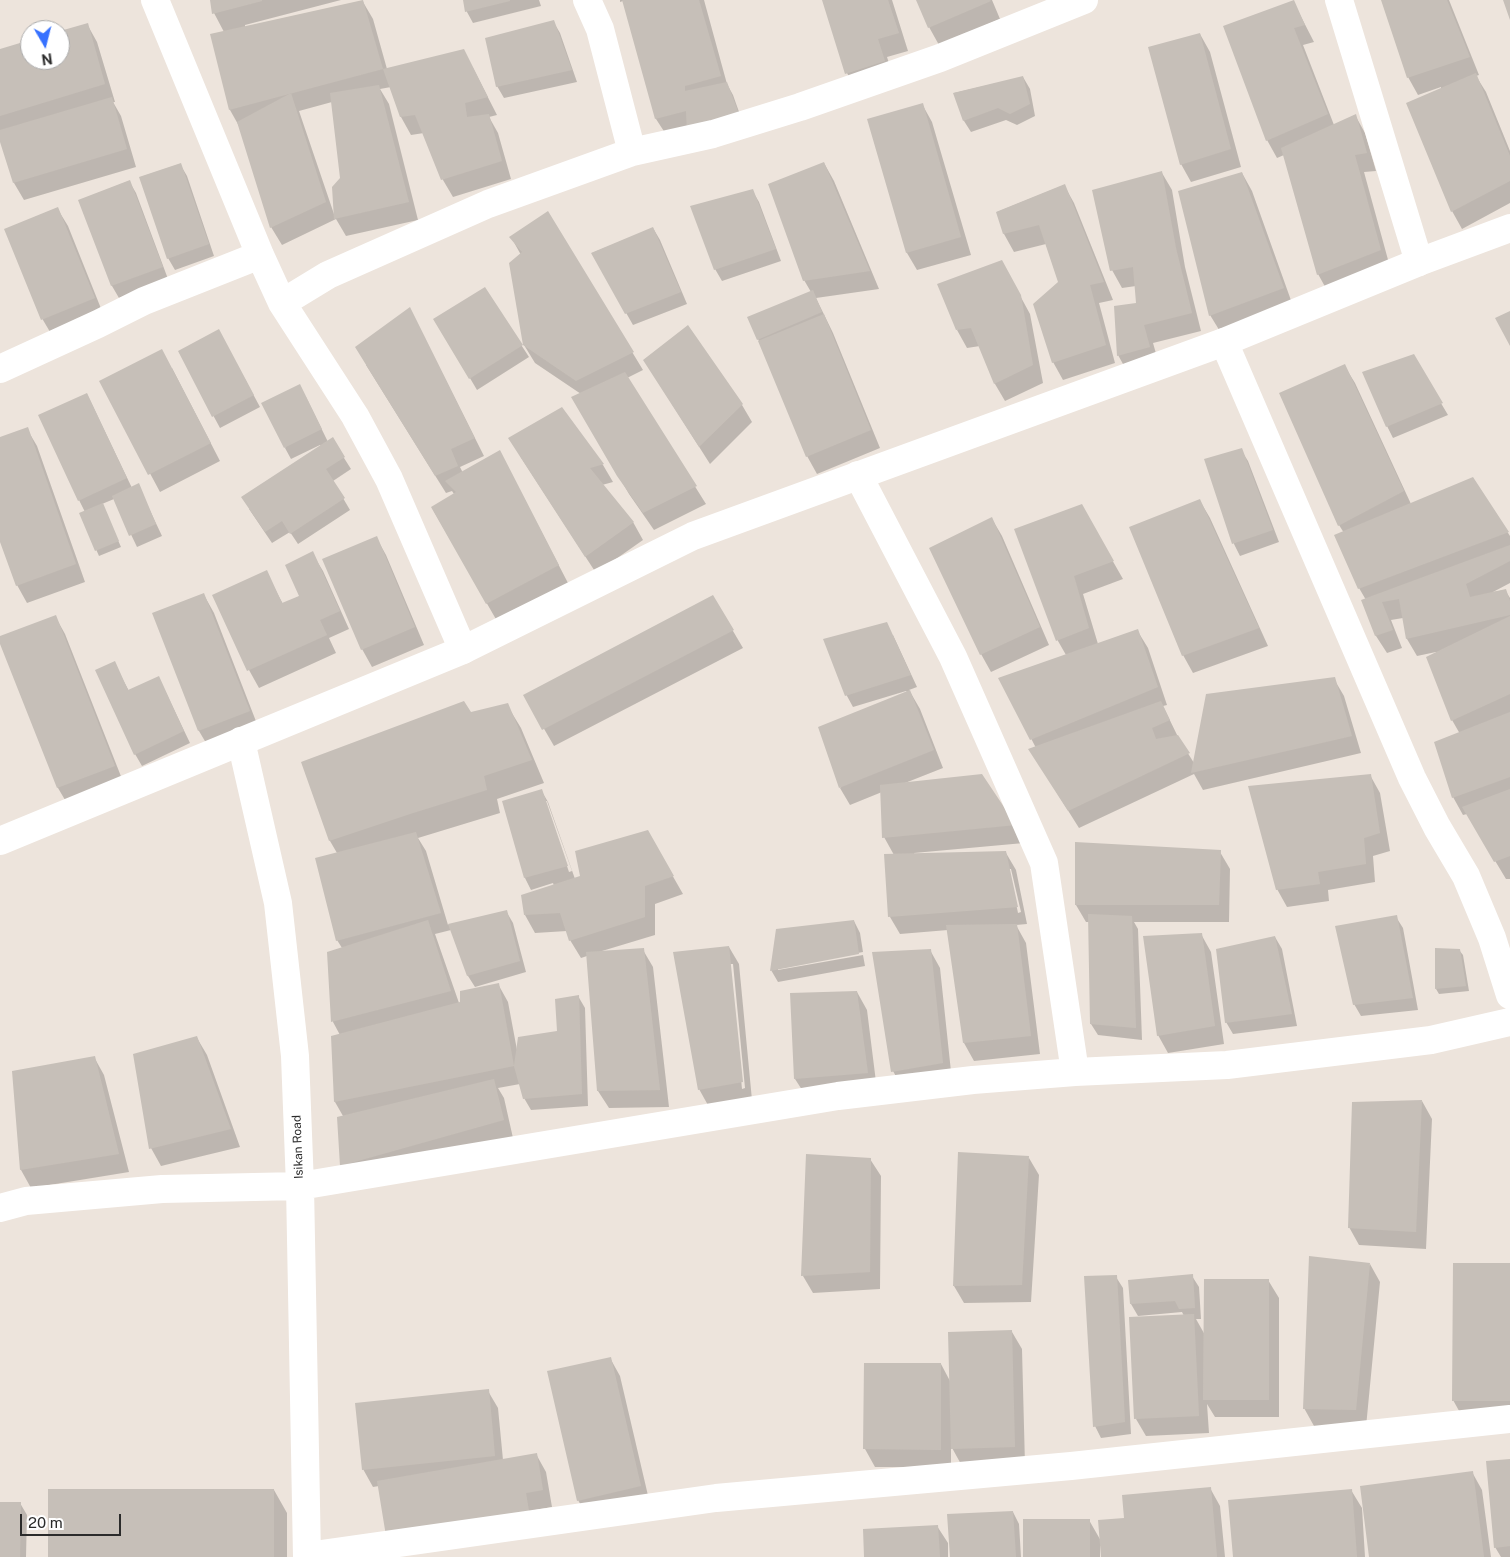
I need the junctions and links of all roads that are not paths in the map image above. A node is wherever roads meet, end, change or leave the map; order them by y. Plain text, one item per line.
1 (155, 0) edge
2 (587, 0) edge
3 (1084, 0) edge
4 (1339, 0) edge
5 (632, 152) junction
6 (1510, 228) edge
7 (260, 255) junction
8 (1419, 262) junction
9 (282, 303) junction
10 (1224, 342) junction
11 (0, 369) edge
12 (858, 475) junction
13 (463, 650) junction
14 (242, 741) junction
15 (0, 841) edge
16 (1510, 995) edge
17 (1510, 1022) edge
18 (1075, 1072) junction
19 (300, 1186) junction
20 (0, 1208) edge
21 (1510, 1419) edge
22 (307, 1556) edge

1 - 7 street
2 - 5 street
3 - 5 street
4 - 8 street
5 - 9 street
6 - 8 street
7 - 9 street
7 - 11 street
8 - 10 street
9 - 13 street
10 - 12 street
10 - 16 street
12 - 13 street
12 - 18 street
13 - 14 street
14 - 15 street
14 - 19 street, Isikan Road
17 - 18 street
18 - 19 street
19 - 20 street
19 - 22 street, Isikan Road
21 - 22 street

